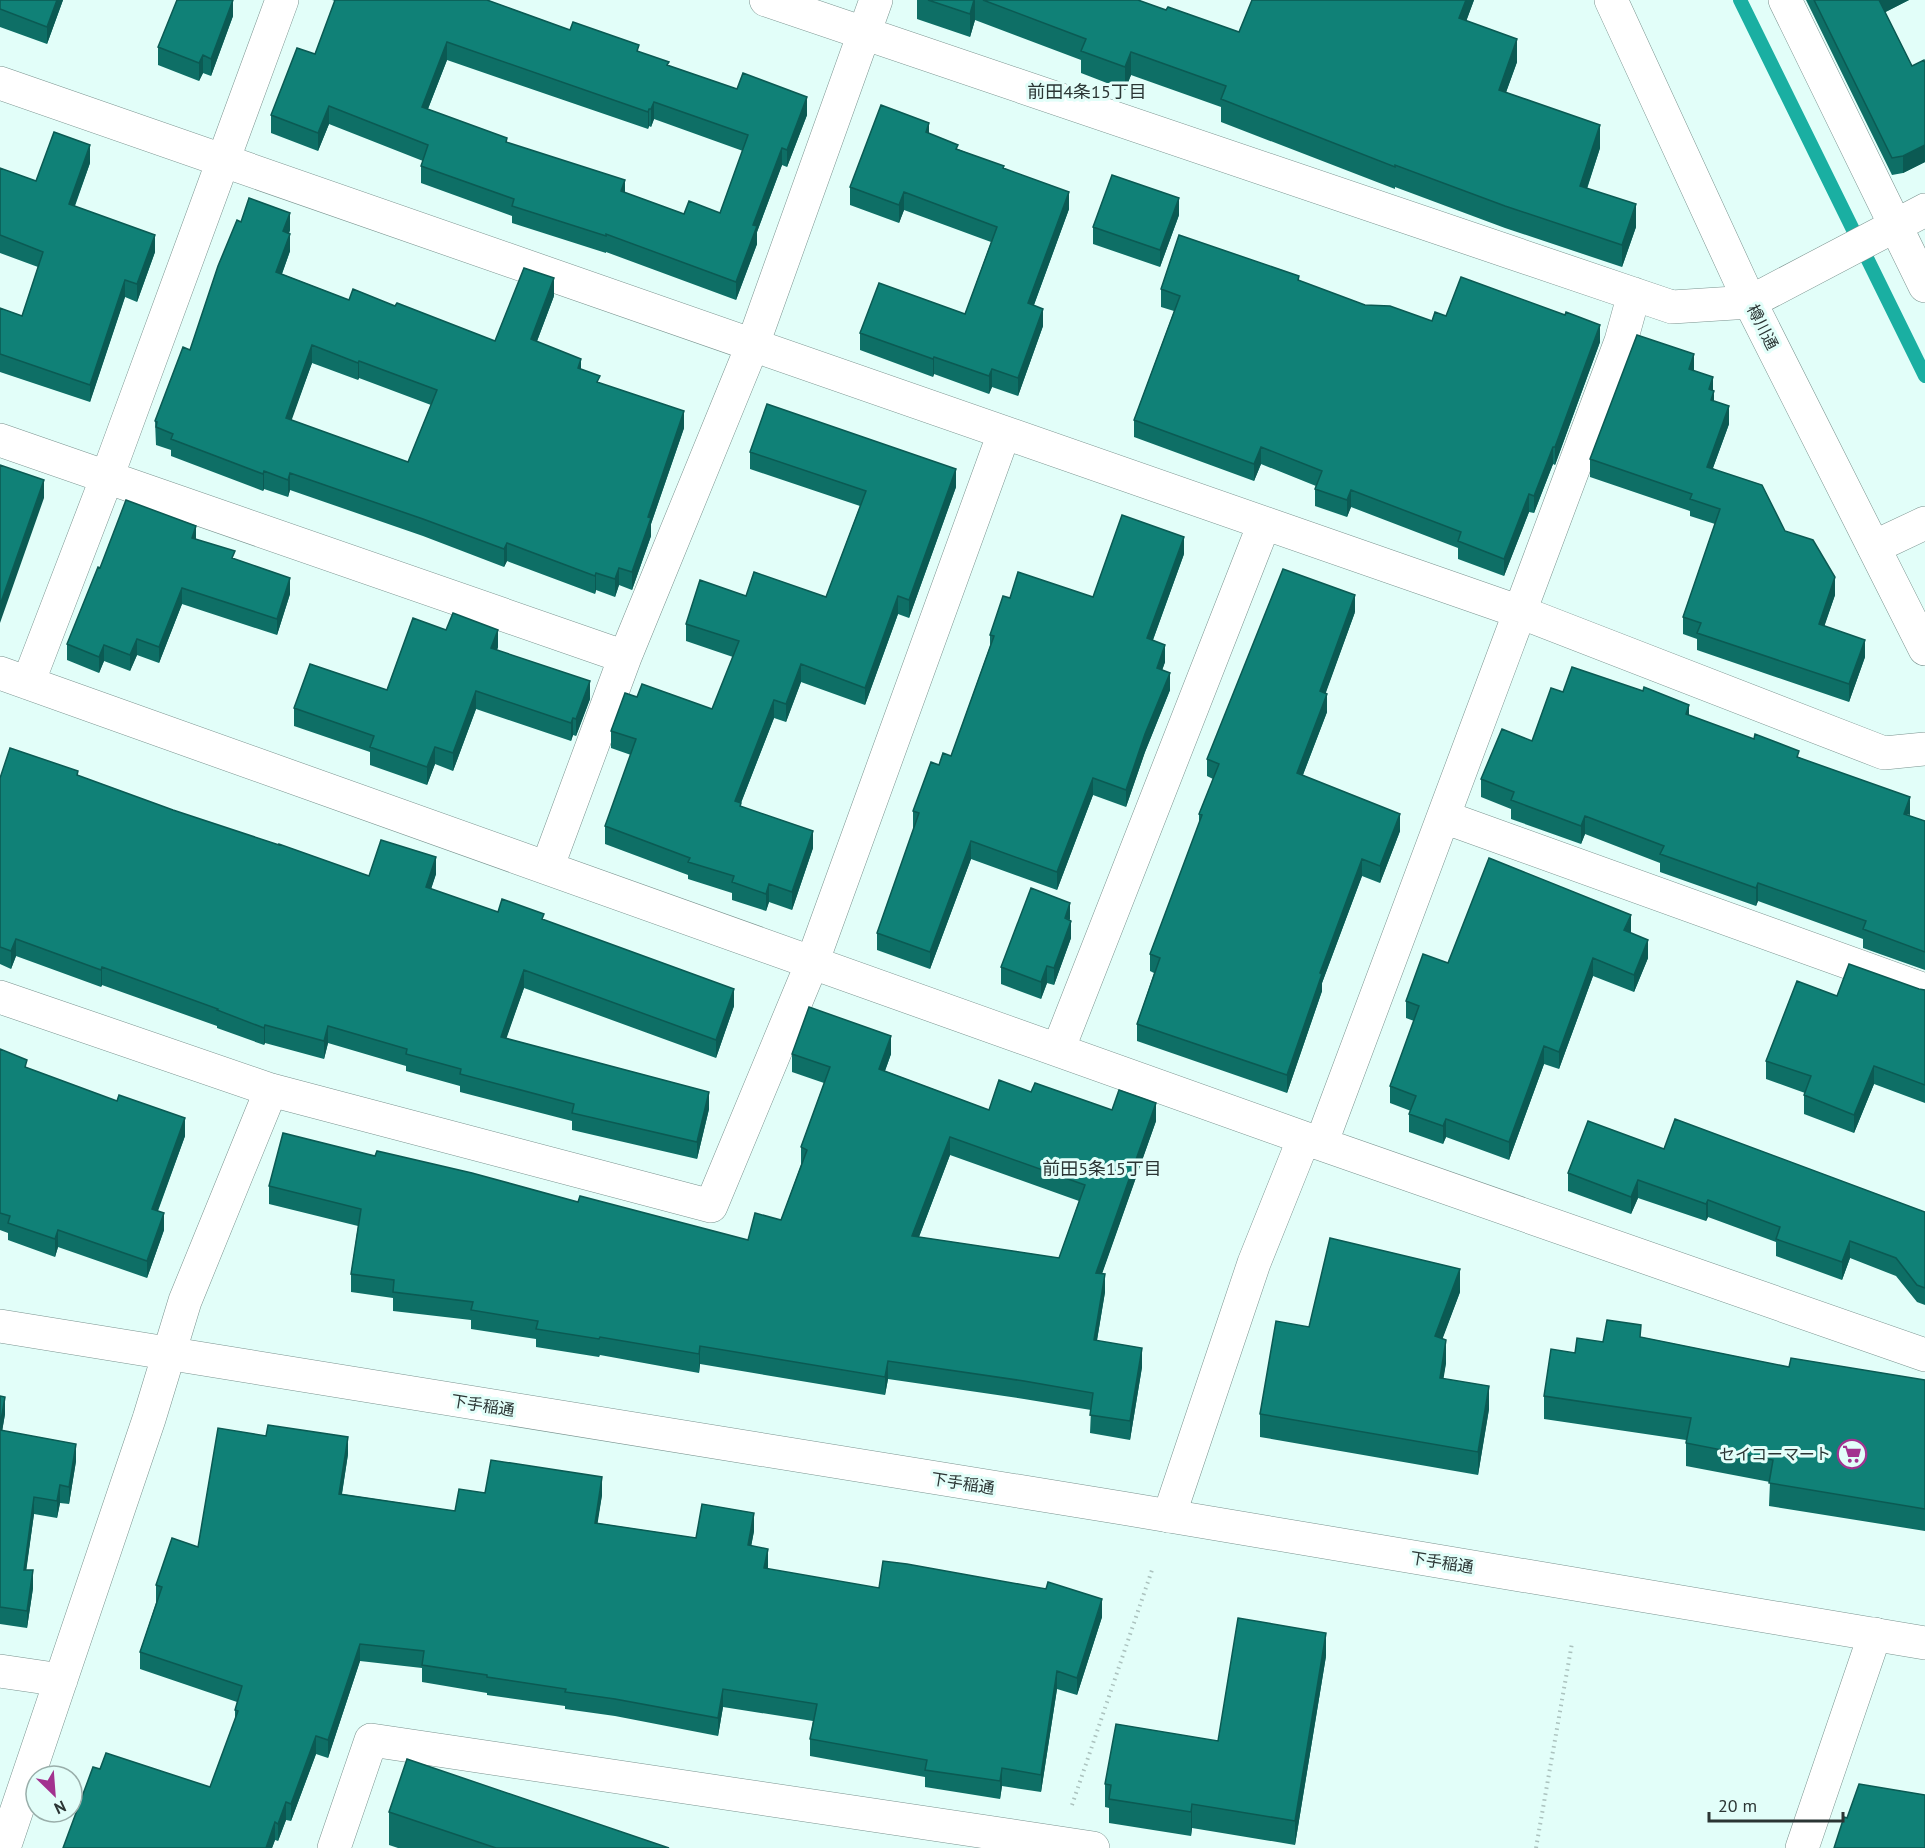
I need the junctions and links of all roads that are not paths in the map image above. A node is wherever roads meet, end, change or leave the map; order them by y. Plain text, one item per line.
1 (282, 0) edge
2 (766, 0) edge
3 (876, 0) edge
4 (1611, 0) edge
5 (1785, 0) edge
6 (863, 33) junction
7 (0, 83) edge
8 (224, 162) junction
9 (1925, 210) edge
10 (1887, 230) junction
11 (1925, 286) edge
12 (1634, 294) junction
13 (1750, 302) junction
14 (753, 344) junction
15 (1004, 433) junction
16 (0, 440) edge
17 (107, 477) junction
18 (1925, 523) edge
19 (1264, 524) junction
20 (1874, 547) junction
21 (1520, 612) junction
22 (1925, 649) edge
23 (625, 657) junction
24 (7, 676) edge
25 (1925, 749) edge
26 (1444, 817) junction
27 (547, 868) junction
28 (812, 963) junction
29 (1925, 990) edge
30 (0, 997) edge
31 (1058, 1050) junction
32 (271, 1090) junction
33 (1313, 1141) junction
34 (0, 1326) edge
35 (169, 1354) junction
36 (1925, 1354) edge
37 (1169, 1516) junction
38 (1875, 1634) junction
39 (1925, 1643) edge
40 (0, 1671) edge
41 (61, 1680) junction
42 (4, 1848) edge
43 (334, 1848) edge
44 (1093, 1848) edge
45 (1802, 1848) edge

1 - 8 street
2 - 6 street
3 - 6 street
4 - 13 street, 樽川通
5 - 10 street
6 - 12 street
6 - 14 street
7 - 8 street
8 - 14 street
8 - 17 street
9 - 10 street
10 - 11 street
10 - 13 street
12 - 13 street
12 - 21 street
13 - 20 street, 樽川通
14 - 15 street
14 - 23 street
15 - 19 street
15 - 28 street
16 - 17 street
17 - 23 street
17 - 24 street
18 - 20 street
19 - 21 street
19 - 31 street
20 - 22 street, 樽川通
21 - 25 street
21 - 26 street
23 - 27 street
24 - 27 street
26 - 29 street
26 - 33 street
27 - 28 street
28 - 31 street
28 - 32 street
30 - 32 street
31 - 33 street
32 - 35 street
33 - 36 street
33 - 37 street
34 - 35 street, 下手稲通
35 - 37 street, 下手稲通
35 - 41 street
37 - 38 street, 下手稲通
38 - 39 street, 下手稲通
38 - 45 street
40 - 41 street
41 - 42 street
43 - 44 street

